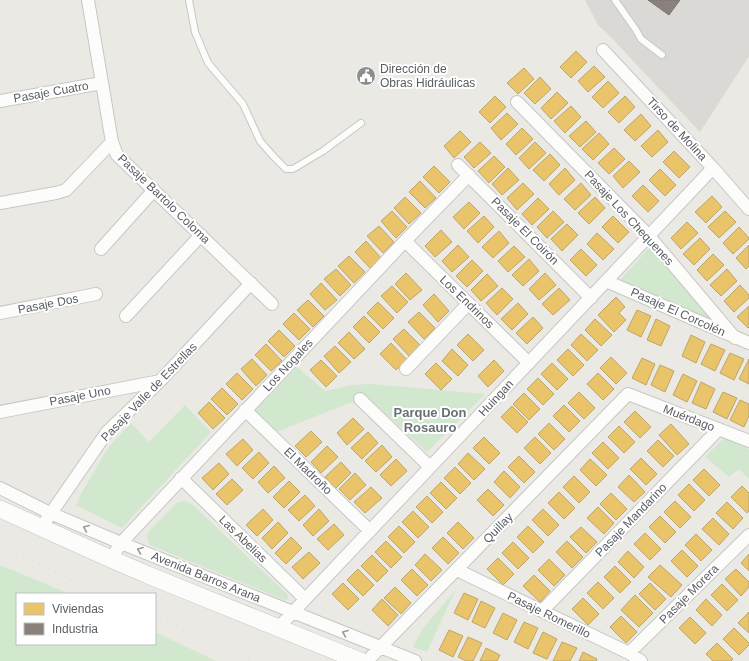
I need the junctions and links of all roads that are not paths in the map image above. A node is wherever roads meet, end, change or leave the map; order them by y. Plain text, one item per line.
1 (88, 0) edge
2 (189, 0) edge
3 (616, 0) edge
4 (603, 50) dead end
5 (662, 55) dead end
6 (102, 83) junction
7 (0, 101) edge
8 (517, 102) dead end
9 (361, 123) dead end
10 (112, 142) junction
11 (458, 165) dead end
12 (713, 168) junction
13 (469, 175) junction
14 (154, 190) junction
15 (0, 203) edge
16 (749, 210) edge
17 (201, 235) junction
18 (649, 236) junction
19 (405, 241) junction
20 (101, 249) dead end
21 (606, 281) junction
22 (251, 283) junction
23 (96, 294) dead end
24 (590, 298) junction
25 (272, 304) dead end
26 (468, 304) junction
27 (0, 313) edge
28 (126, 316) dead end
29 (735, 338) junction
30 (749, 343) edge
31 (529, 363) junction
32 (406, 369) dead end
33 (160, 381) junction
34 (628, 394) joint
35 (360, 399) dead end
36 (246, 410) junction
37 (0, 412) edge
38 (719, 429) junction
39 (749, 441) edge
40 (430, 467) junction
41 (181, 478) junction
42 (0, 488) edge
43 (0, 509) edge
44 (50, 513) junction
45 (42, 528) junction
46 (370, 531) junction
47 (749, 535) edge
48 (121, 543) junction
49 (111, 559) junction
50 (457, 570) junction
51 (305, 599) junction
52 (542, 611) junction
53 (293, 612) junction
54 (278, 628) junction
55 (381, 647) junction
56 (629, 653) junction
57 (360, 661) edge
58 (368, 661) edge
59 (415, 661) edge
60 (641, 661) edge

1 - 6 street, Pasaje Bartolo Coloma
2 - 9 lane
3 - 5 lane
4 - 12 street, Tirso de Molina
6 - 7 street, Pasaje Cuatro
6 - 10 street, Pasaje Bartolo Coloma
8 - 18 street, Pasaje Los Chequenes
10 - 14 street, Pasaje Bartolo Coloma
10 - 15 street
11 - 13 street, Pasaje El Coirón
12 - 16 street, Tirso de Molina
12 - 18 street, Huingan
13 - 19 street, Los Nogales
13 - 24 street, Pasaje El Coirón
14 - 17 street, Pasaje Bartolo Coloma
14 - 20 street
17 - 22 street, Pasaje Bartolo Coloma
17 - 28 street
18 - 21 street, Huingan
18 - 29 street, Pasaje Los Chequenes
19 - 26 street, Los Endrinos
19 - 36 street, Los Nogales
21 - 24 street, Huingan
21 - 29 street, Pasaje El Corcolén
22 - 25 street, Pasaje Bartolo Coloma
22 - 33 street, Pasaje Valle de Estrellas
23 - 27 street, Pasaje Dos
24 - 31 street, Huingan
26 - 31 street, Los Endrinos
26 - 32 street
29 - 30 street, Pasaje El Corcolén
31 - 40 street, Huingan
33 - 37 street, Pasaje Uno
33 - 44 street, Pasaje Valle de Estrellas
34 - 38 street, Muérdago
34 - 50 street, Quillay
35 - 40 street
36 - 41 street, Los Nogales
36 - 46 street, El Madroño
38 - 39 street, Muérdago
38 - 52 street, Pasaje Mandarino
40 - 46 street, Huingan
41 - 48 street, Los Nogales
41 - 51 street, Las Abelias
42 - 44 street, Avenida Barros Arana
43 - 45 main road, Avenida Barros Arana
44 - 45 street, Pasaje Valle de Estrellas
48 -> 44 street, Avenida Barros Arana
45 - 49 main road, Avenida Barros Arana
46 - 51 street, Huingan
47 - 56 street, Pasaje Morera
48 - 49 street, Los Nogales
53 -> 48 street, Avenida Barros Arana
49 - 54 main road, Avenida Barros Arana
50 - 52 street, Pasaje Romerillo
50 - 55 street, Quillay
51 - 53 street, Huingan
52 - 56 street, Pasaje Romerillo
53 - 54 street, Huingan
55 -> 53 street, Avenida Barros Arana
54 - 57 main road, Avenida Barros Arana
55 - 58 street, Quillay
55 - 59 street, Avenida Barros Arana
56 - 60 street, Pasaje Romerillo

